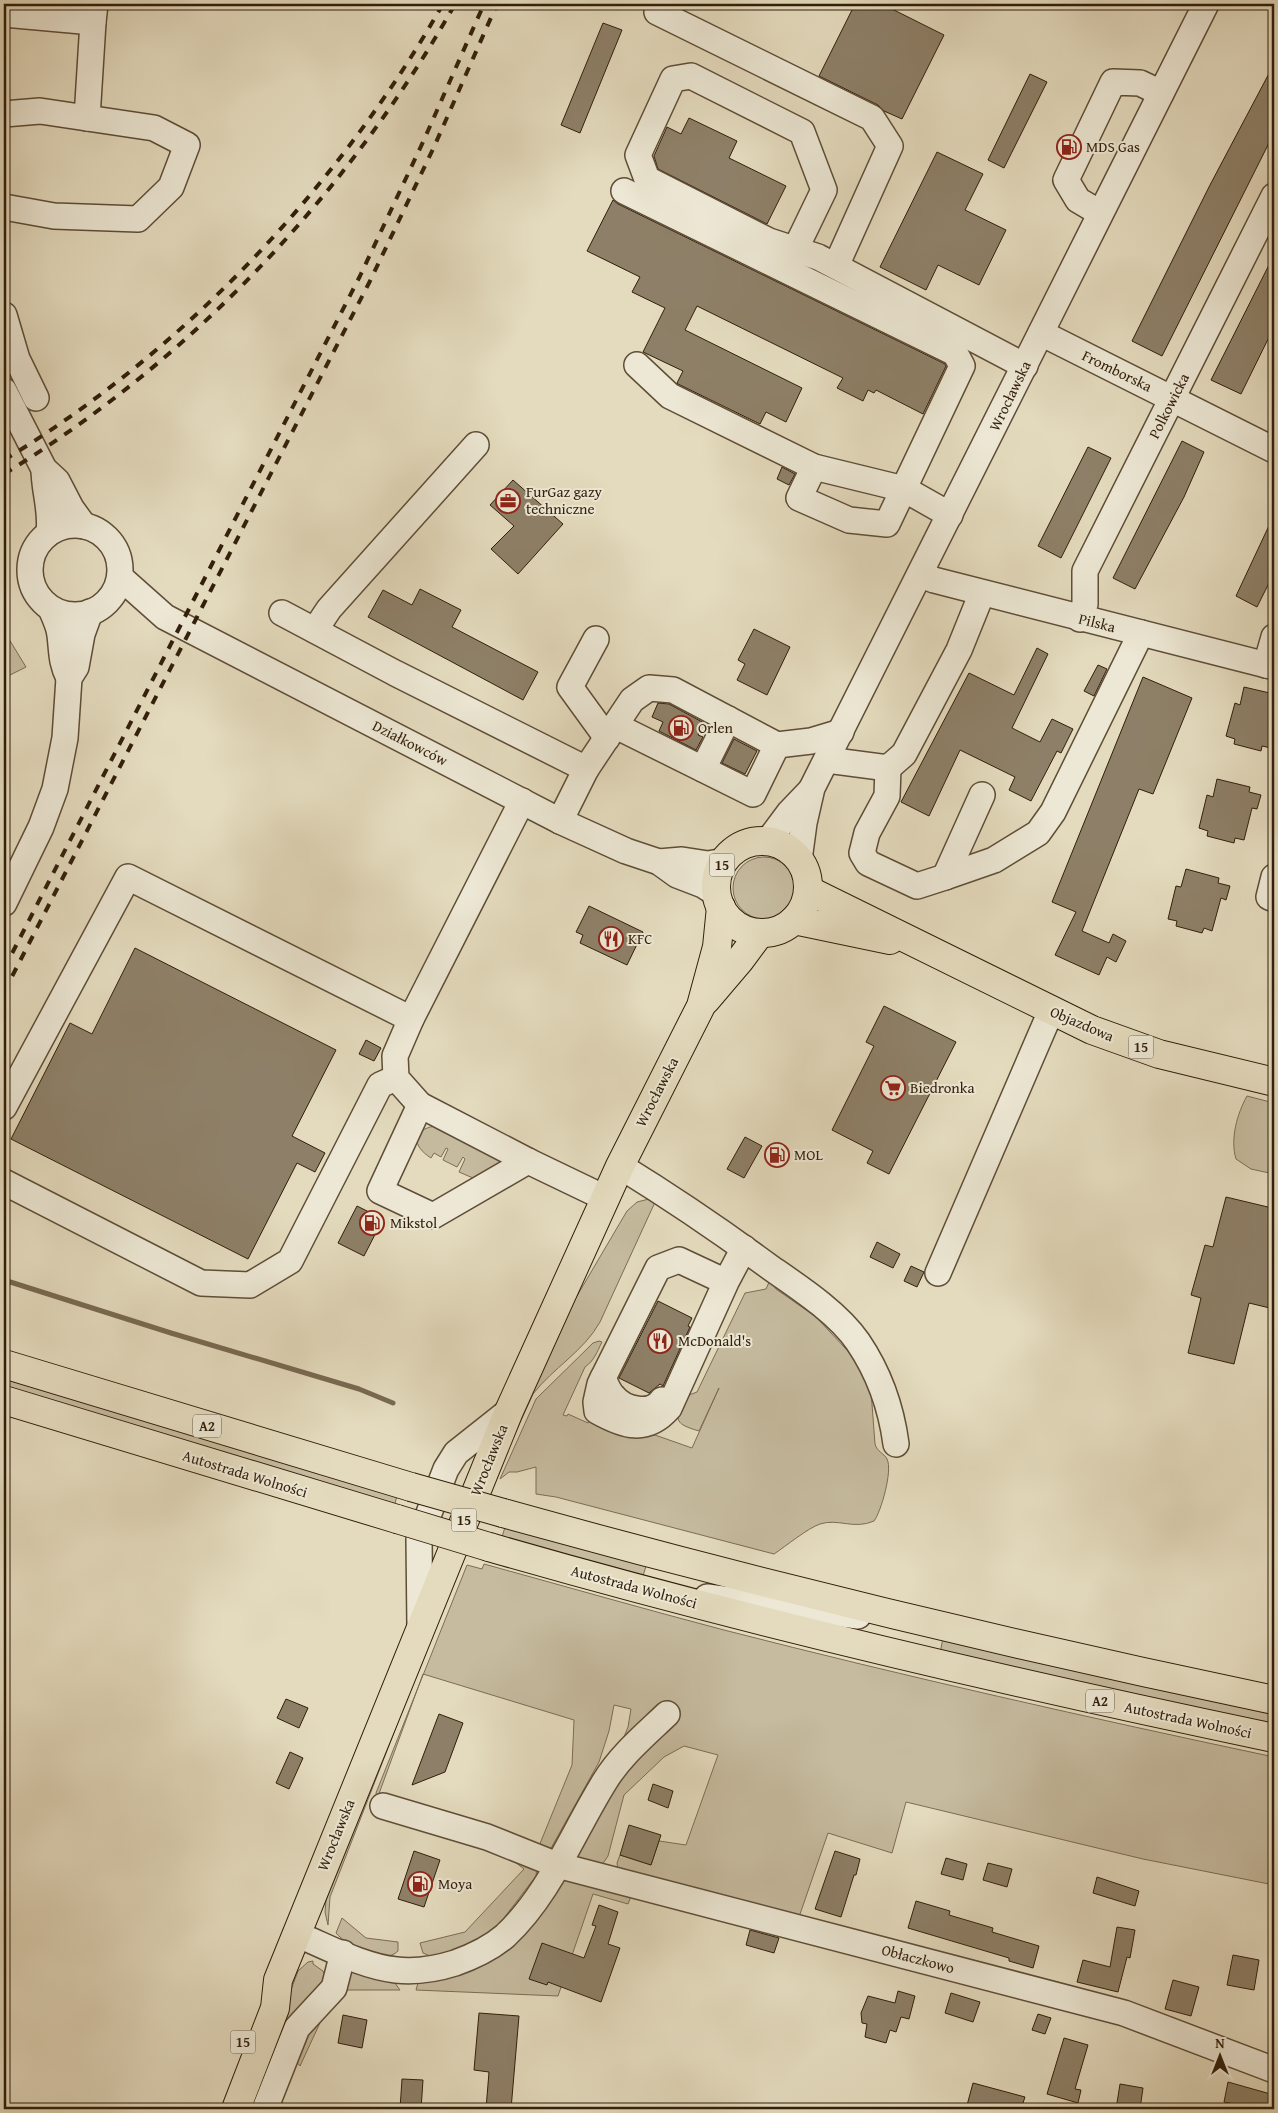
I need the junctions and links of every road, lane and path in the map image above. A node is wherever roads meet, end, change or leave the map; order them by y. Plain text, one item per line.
1 (1206, 4) edge
2 (657, 12) dead end
3 (94, 13) edge
4 (4, 14) edge
5 (1161, 93) junction
6 (4, 114) edge
7 (87, 118) junction
8 (624, 191) dead end
9 (1274, 196) edge
10 (4, 207) edge
11 (1100, 214) junction
12 (795, 250) junction
13 (836, 266) junction
14 (4, 315) edge
15 (1041, 334) junction
16 (637, 365) dead end
17 (1025, 366) junction
18 (4, 391) edge
19 (36, 398) dead end
20 (1172, 398) junction
21 (476, 445) dead end
22 (1274, 450) edge
23 (814, 467) junction
24 (44, 469) junction
25 (904, 489) junction
26 (950, 515) junction
27 (84, 526) junction
28 (49, 532) junction
29 (921, 575) junction
30 (120, 577) junction
31 (982, 593) junction
32 (98, 608) junction
33 (51, 609) junction
34 (282, 613) dead end
35 (165, 617) junction
36 (1080, 619) junction
37 (314, 630) junction
38 (1141, 634) junction
39 (1274, 637) edge
40 (596, 639) dead end
41 (1270, 666) edge
42 (69, 678) junction
43 (728, 719) junction
44 (612, 732) junction
45 (841, 732) junction
46 (777, 745) junction
47 (826, 760) junction
48 (888, 768) junction
49 (586, 769) junction
50 (704, 769) junction
51 (812, 788) junction
52 (982, 795) dead end
53 (522, 801) junction
54 (560, 821) junction
55 (768, 841) junction
56 (800, 860) junction
57 (725, 861) junction
58 (659, 862) junction
59 (946, 877) junction
60 (1274, 877) edge
61 (808, 890) junction
62 (1274, 899) edge
63 (719, 901) junction
64 (4, 903) edge
65 (794, 920) junction
66 (760, 933) junction
67 (928, 948) junction
68 (701, 1006) junction
69 (1051, 1011) junction
70 (410, 1019) junction
71 (396, 1078) junction
72 (1274, 1082) edge
73 (420, 1105) junction
74 (4, 1108) edge
75 (528, 1161) junction
76 (620, 1166) junction
77 (4, 1182) edge
78 (605, 1198) junction
79 (744, 1248) junction
80 (938, 1273) dead end
81 (726, 1282) junction
82 (4, 1364) edge
83 (4, 1400) edge
84 (509, 1411) junction
85 (896, 1444) dead end
86 (654, 1554) junction
87 (639, 1588) junction
88 (788, 1607) junction
89 (940, 1626) junction
90 (420, 1628) junction
91 (926, 1662) junction
92 (1274, 1700) edge
93 (666, 1714) dead end
94 (1274, 1738) edge
95 (382, 1806) dead end
96 (556, 1865) junction
97 (296, 1934) junction
98 (343, 1953) junction
99 (278, 1980) junction
100 (1274, 2070) edge
101 (216, 2109) edge
102 (236, 2109) edge
103 (265, 2109) edge

1 - 5 street, Wrocławska
2 - 13 street
3 - 4 street
3 - 7 street
5 - 11 street, Wrocławska
5 - 11 street
6 - 7 street
7 - 10 street
8 - 25 street
9 - 20 street, Polkowicka
11 - 15 street, Wrocławska
12 - 12 street
12 - 13 street
13 - 17 street
14 - 19 street
15 - 17 street, Wrocławska
15 - 20 street, Fromborska
16 - 23 street
17 - 26 street, Wrocławska
18 - 24 street
20 - 22 street, Fromborska
20 - 36 street, Polkowicka
21 - 37 street
23 - 25 street
23 - 25 street
24 - 27 street
24 - 28 street
25 - 26 street
26 - 29 street, Wrocławska
27 - 28 street
27 - 30 street
28 - 33 street
29 - 31 street, Pilska
29 - 45 street, Wrocławska
30 - 32 street
30 - 35 street, Działkowców
31 - 36 street, Pilska
31 - 48 street
32 - 33 street
32 - 35 street, Działkowców
32 - 42 street
33 - 42 street
34 - 37 street
35 - 53 street, Działkowców
36 - 38 street, Pilska
37 - 49 street
38 - 41 street, Pilska
38 - 59 street
39 - 41 street
40 - 44 street
42 - 64 street
43 - 44 street
43 - 46 street
43 - 50 street
44 - 49 street
44 - 50 street
45 - 46 street
45 - 47 street, Wrocławska
46 - 50 street
47 - 48 street
47 - 51 street, Wrocławska
48 - 59 street
49 - 54 street
51 - 55 street, Wrocławska
51 - 56 street, Wrocławska
52 - 59 street
53 - 54 street, Działkowców
53 - 70 street
54 - 58 street, Działkowców
55 - 56 main road
55 - 57 main road, 15
56 - 61 main road
57 - 58 street, Działkowców
57 - 63 main road, 15
58 - 63 street, Działkowców
60 - 62 street
61 - 65 main road
61 - 67 main road, Objazdowa / 15
63 - 66 main road
63 - 68 main road, Wrocławska / 15
65 - 66 main road
65 - 67 main road, Objazdowa / 15
66 - 68 main road, Wrocławska / 15
67 - 69 main road, Objazdowa / 15
68 - 76 main road, Wrocławska / 15
69 - 72 main road, Objazdowa / 15
69 - 80 street
70 - 71 street
70 - 74 street
71 - 73 street
71 - 77 street
73 - 75 street
73 - 75 street
75 - 78 street
76 - 78 main road, Wrocławska / 15
76 - 79 street
78 - 84 main road, Wrocławska / 15
79 - 81 street
79 - 85 street
81 - 81 street
82 - 86 main road, A2, bridge
83 - 87 main road, Autostrada Wolności / A2, bridge
84 - 90 main road, Wrocławska / 15
84 - 90 street
86 - 88 street
86 - 89 main road, A2
87 - 88 street
87 - 91 main road, Autostrada Wolności / A2
88 - 89 street
88 - 91 street
89 - 92 main road, A2
90 - 97 main road, Wrocławska / 15
91 - 94 main road, Autostrada Wolności / A2
93 - 96 street
95 - 96 street, Obłaczkowo
96 - 98 street
96 - 100 street, Obłaczkowo
97 - 98 street
97 - 99 main road, Wrocławska / 15
98 - 103 street
99 - 101 main road, Wrocławska / 15
99 - 102 main road, Wrocławska / 15

